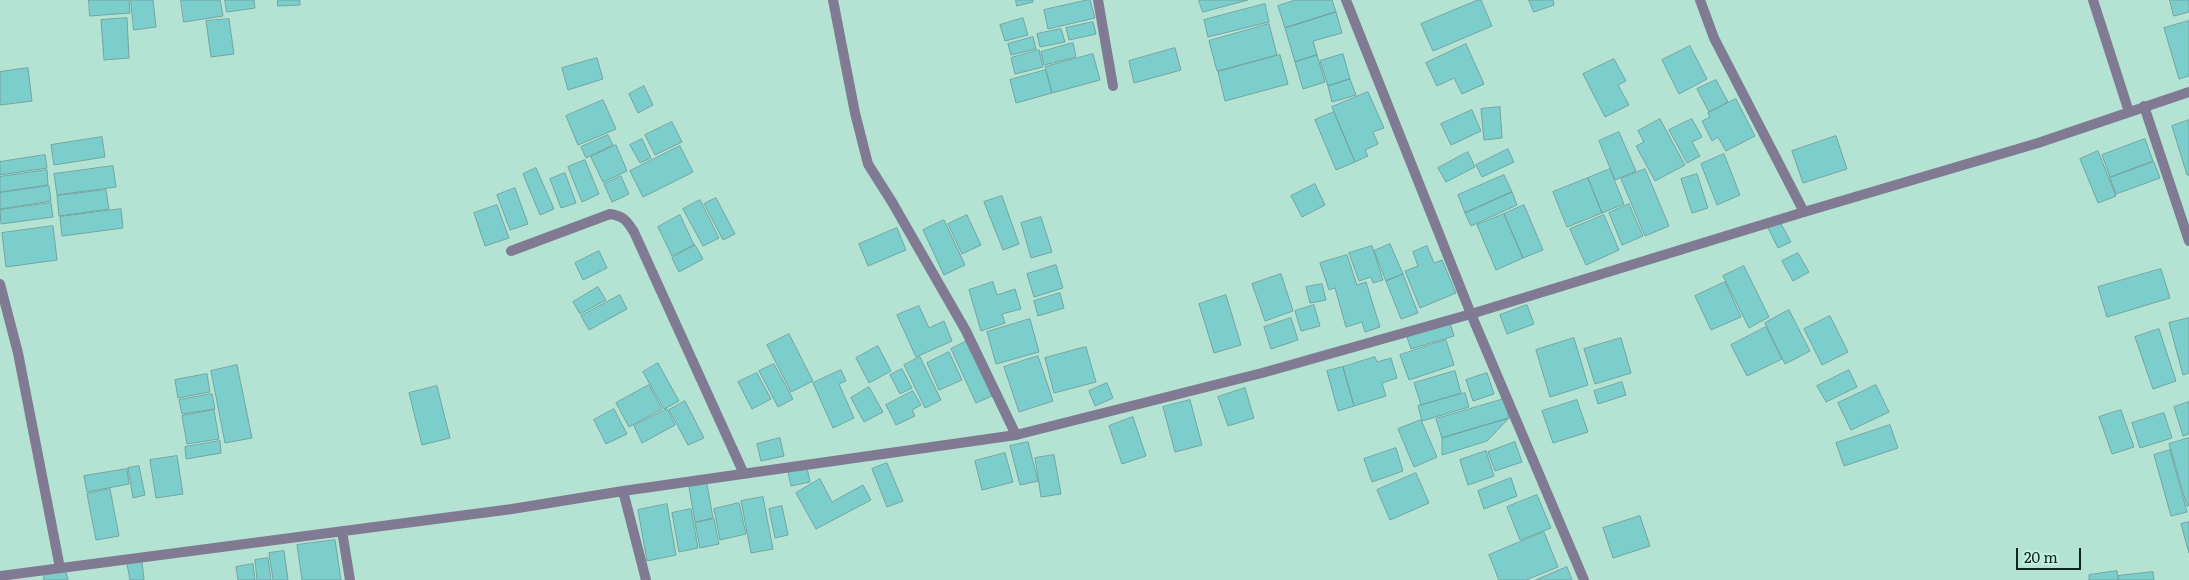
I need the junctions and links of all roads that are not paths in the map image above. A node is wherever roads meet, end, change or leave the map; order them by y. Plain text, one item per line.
1 (833, 0) edge
2 (1098, 0) edge
3 (1346, 0) edge
4 (1700, 0) edge
5 (2093, 0) edge
6 (1112, 86) dead end
7 (2189, 92) edge
8 (2144, 106) junction
9 (2129, 112) junction
10 (1804, 212) junction
11 (2189, 241) edge
12 (511, 251) dead end
13 (0, 284) edge
14 (1471, 314) junction
15 (1016, 435) junction
16 (744, 474) junction
17 (623, 491) junction
18 (342, 532) junction
19 (60, 568) junction
20 (0, 576) edge
21 (350, 580) edge
22 (646, 580) edge
23 (1584, 580) edge

1 - 15 street
2 - 6 street
3 - 14 street
4 - 10 street
5 - 9 street
7 - 8 street
8 - 9 street
8 - 11 street
9 - 10 street
10 - 14 street
12 - 16 street
13 - 19 street
14 - 15 street
14 - 23 street
15 - 16 street
16 - 17 street
17 - 18 street
17 - 22 street
18 - 19 street
18 - 21 street
19 - 20 street

